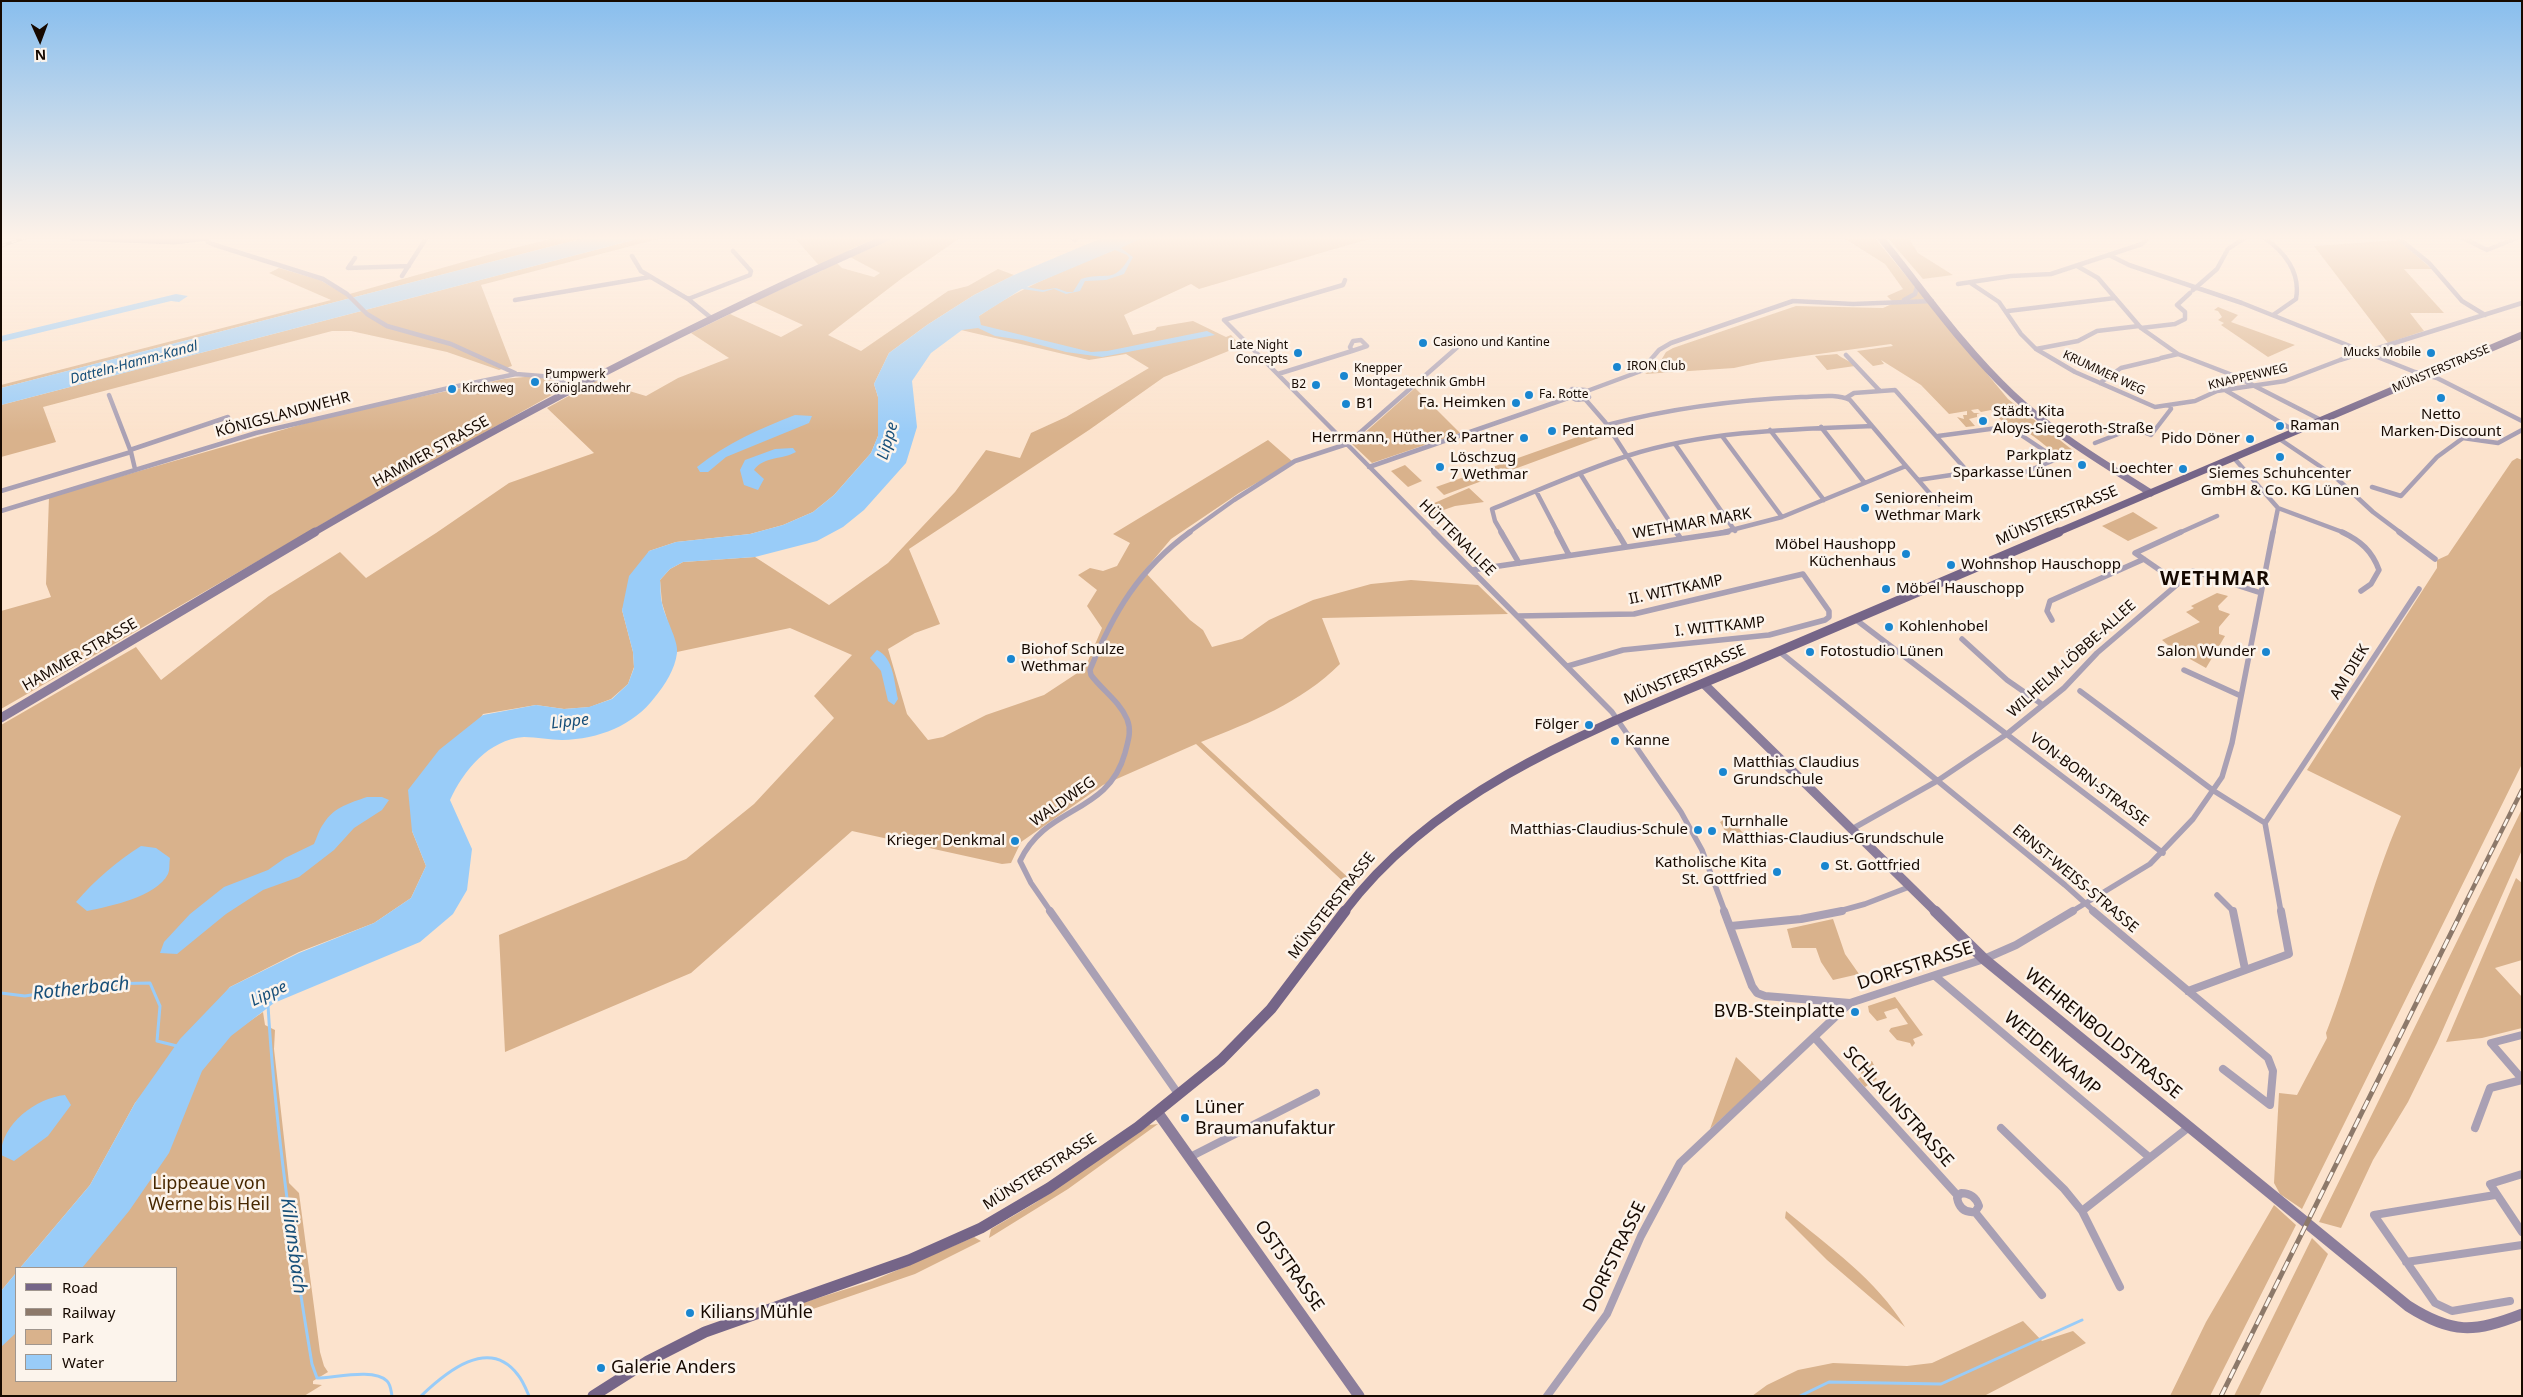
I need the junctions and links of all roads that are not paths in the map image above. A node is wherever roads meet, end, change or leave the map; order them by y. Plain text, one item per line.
1 (355, 302) edge
2 (692, 302) edge
3 (743, 302) edge
4 (1285, 302) edge
5 (1791, 302) edge
6 (1833, 302) edge
7 (1897, 302) edge
8 (1933, 302) edge
9 (2000, 302) edge
10 (2071, 302) edge
11 (2119, 302) edge
12 (2180, 302) edge
13 (2233, 302) edge
14 (2290, 302) edge
15 (2466, 302) edge
16 (2522, 303) edge
17 (2008, 311) junction
18 (2273, 315) junction
19 (2486, 315) junction
20 (710, 317) junction
21 (2140, 327) junction
22 (2522, 334) edge
23 (1460, 344) dead end
24 (2036, 349) junction
25 (1352, 351) dead end
26 (2178, 354) junction
27 (2366, 354) junction
28 (1846, 355) dead end
29 (516, 374) junction
30 (1278, 374) junction
31 (2427, 376) junction
32 (2100, 383) junction
33 (2256, 387) junction
34 (573, 388) junction
35 (1879, 390) junction
36 (2225, 390) junction
37 (1587, 391) junction
38 (109, 395) dead end
39 (1570, 397) junction
40 (1846, 398) junction
41 (1585, 399) junction
42 (2170, 405) junction
43 (228, 417) dead end
44 (2320, 420) junction
45 (2522, 421) edge
46 (1607, 425) junction
47 (1872, 426) junction
48 (1820, 427) junction
49 (1770, 430) junction
50 (2522, 430) edge
51 (2294, 431) junction
52 (1722, 436) junction
53 (1938, 436) junction
54 (2278, 438) junction
55 (2094, 443) dead end
56 (1347, 444) junction
57 (1674, 444) junction
58 (130, 451) junction
59 (1627, 456) junction
60 (2233, 457) junction
61 (1906, 466) junction
62 (1369, 467) junction
63 (135, 469) junction
64 (1968, 472) junction
65 (1581, 475) junction
66 (1918, 480) junction
67 (1864, 482) junction
68 (2372, 487) dead end
69 (1536, 491) junction
70 (1, 492) edge
71 (2151, 493) junction
72 (1824, 500) junction
73 (1939, 504) dead end
74 (2278, 508) junction
75 (1, 511) edge
76 (2217, 516) dead end
77 (1782, 517) junction
78 (1735, 531) junction
79 (1681, 539) junction
80 (1626, 547) junction
81 (1569, 556) junction
82 (2144, 559) junction
83 (2435, 559) dead end
84 (1518, 563) junction
85 (1472, 570) junction
86 (1807, 577) joint
87 (2177, 582) junction
88 (2419, 589) dead end
89 (2361, 591) dead end
90 (2261, 593) junction
91 (1517, 616) junction
92 (1855, 619) junction
93 (2052, 620) dead end
94 (1962, 640) dead end
95 (1780, 652) junction
96 (1568, 666) junction
97 (2184, 670) dead end
98 (1704, 684) junction
99 (2080, 692) dead end
100 (2240, 696) junction
101 (2043, 705) junction
102 (1, 718) edge
103 (1617, 721) junction
104 (2007, 734) junction
105 (1937, 781) junction
106 (2214, 790) junction
107 (2265, 823) junction
108 (1852, 829) junction
109 (2163, 853) junction
110 (1909, 886) junction
111 (2217, 895) dead end
112 (2085, 902) junction
113 (1731, 926) junction
114 (1984, 959) junction
115 (2245, 969) junction
116 (1935, 976) junction
117 (2188, 990) junction
118 (1850, 1003) junction
119 (2522, 1035) edge
120 (1815, 1038) junction
121 (2223, 1069) dead end
122 (2522, 1079) edge
123 (1316, 1093) dead end
124 (1180, 1096) junction
125 (1158, 1113) junction
126 (2189, 1127) junction
127 (2001, 1128) dead end
128 (2475, 1128) dead end
129 (1190, 1157) junction
130 (2149, 1157) junction
131 (2522, 1174) edge
132 (2495, 1195) junction
133 (1958, 1196) junction
134 (2082, 1211) junction
135 (1975, 1212) junction
136 (2522, 1232) edge
137 (2522, 1245) edge
138 (2406, 1262) junction
139 (2120, 1287) dead end
140 (2042, 1295) dead end
141 (2510, 1301) dead end
142 (2522, 1314) edge
143 (594, 1396) edge
144 (1359, 1396) edge
145 (1547, 1396) edge

1 - 29 street
2 - 20 street
3 - 20 street, HAMMER STRASSE
4 - 30 street, HÜTTENALLEE
5 - 37 street
6 - 7 street
8 - 71 street
9 - 17 street, KRUMMER WEG
10 - 17 street
11 - 21 street
12 - 21 street
13 - 18 street
14 - 18 street
15 - 19 street
16 - 19 street, KNAPPENWEG
17 - 24 street, KRUMMER WEG
18 - 27 street
19 - 27 street, KNAPPENWEG
20 - 34 street, HAMMER STRASSE
21 - 24 street
21 - 26 street
22 - 31 main road, MÜNSTERSTRASSE
23 - 56 street
24 - 32 street, KRUMMER WEG
25 - 30 street
26 - 32 street
26 - 33 street
27 - 31 street
27 - 33 street, KNAPPENWEG
28 - 35 street
29 - 34 street, KÖNIGSLANDWEHR
29 - 63 street, KÖNIGSLANDWEHR
30 - 56 street, HÜTTENALLEE
31 - 44 main road, MÜNSTERSTRASSE
31 - 45 street
32 - 42 street, KRUMMER WEG
33 - 36 street, KNAPPENWEG
33 - 44 street
34 - 102 street, HAMMER STRASSE
35 - 40 street
35 - 53 street
36 - 42 street, KNAPPENWEG
36 - 51 street
37 - 39 street
37 - 41 street
38 - 58 street
39 - 41 street
39 - 62 street
40 - 46 street
40 - 47 street
41 - 46 street
42 - 55 street
43 - 58 street, KÖNIGSLANDWEHR
44 - 51 main road, MÜNSTERSTRASSE
46 - 59 street
47 - 48 street
47 - 61 street
48 - 49 street
48 - 67 street
49 - 52 street
49 - 72 street
50 - 68 street
51 - 54 main road, MÜNSTERSTRASSE
52 - 57 street
52 - 77 street
53 - 64 street
53 - 64 street
54 - 60 main road, MÜNSTERSTRASSE
54 - 83 street
56 - 62 street, HÜTTENALLEE
56 - 124 street, WALDWEG
57 - 59 street
57 - 78 street
58 - 63 street
58 - 70 street, KÖNIGSLANDWEHR
59 - 65 street
59 - 79 street
60 - 71 main road, MÜNSTERSTRASSE
60 - 74 street
61 - 66 street
61 - 67 street, WETHMAR MARK
62 - 85 street, HÜTTENALLEE
63 - 75 street, KÖNIGSLANDWEHR
64 - 66 street
65 - 69 street
65 - 80 street
66 - 73 street
67 - 72 street, WETHMAR MARK
69 - 81 street
69 - 84 street
71 - 92 main road, MÜNSTERSTRASSE
72 - 77 street, WETHMAR MARK
74 - 89 street
74 - 90 street, DORFSTRASSE
76 - 82 street
77 - 78 street, WETHMAR MARK
78 - 79 street, WETHMAR MARK
79 - 80 street, WETHMAR MARK
80 - 81 street, WETHMAR MARK
81 - 84 street, WETHMAR MARK
82 - 87 street
82 - 93 street
84 - 85 street, WETHMAR MARK
85 - 91 street, HÜTTENALLEE
86 - 91 street, II. WITTKAMP
86 - 96 street, I. WITTKAMP
87 - 90 street, WILHELM-LÖBBE-ALLEE
87 - 101 street, WILHELM-LÖBBE-ALLEE
88 - 107 street, AM DIEK
90 - 100 street, DORFSTRASSE
91 - 96 street, HÜTTENALLEE
92 - 95 main road, MÜNSTERSTRASSE
92 - 104 street, VON-BORN-STRASSE
94 - 101 street
95 - 98 main road, MÜNSTERSTRASSE
95 - 105 street, ERNST-WEISS-STRASSE
96 - 103 street, HÜTTENALLEE
97 - 100 street
98 - 103 main road, MÜNSTERSTRASSE
98 - 108 street, WEHRENBOLDSTRASSE
99 - 106 street
100 - 106 street, DORFSTRASSE
101 - 104 street, WILHELM-LÖBBE-ALLEE
103 - 113 street, HÜTTENALLEE
103 - 124 main road, MÜNSTERSTRASSE
104 - 105 street, WILHELM-LÖBBE-ALLEE
104 - 109 street, VON-BORN-STRASSE
105 - 108 street, WILHELM-LÖBBE-ALLEE
105 - 112 street, ERNST-WEISS-STRASSE
106 - 107 street
106 - 109 street, DORFSTRASSE
107 - 115 street
108 - 110 street, WEHRENBOLDSTRASSE
109 - 112 street, DORFSTRASSE
110 - 113 street
110 - 114 street, WEHRENBOLDSTRASSE
111 - 115 street
112 - 114 street, DORFSTRASSE
112 - 117 street, ERNST-WEISS-STRASSE
113 - 118 street, HÜTTENALLEE
114 - 116 street, DORFSTRASSE
114 - 126 street, WEHRENBOLDSTRASSE
115 - 117 street
116 - 118 street, DORFSTRASSE
116 - 130 street, WEIDENKAMP
117 - 121 street, ERNST-WEISS-STRASSE
118 - 120 street, DORFSTRASSE
119 - 122 street
120 - 133 street, SCHLAUNSTRASSE
120 - 145 street, DORFSTRASSE
122 - 128 street
123 - 129 street
124 - 125 main road, MÜNSTERSTRASSE
125 - 129 street, OSTSTRASSE
125 - 143 main road, MÜNSTERSTRASSE
126 - 130 street
126 - 142 street, WEHRENBOLDSTRASSE
127 - 134 street
129 - 144 street, OSTSTRASSE
130 - 134 street
131 - 132 street
132 - 136 street
132 - 138 street
133 - 135 street, SCHLAUNSTRASSE
133 - 135 street, SCHLAUNSTRASSE
134 - 139 street
135 - 140 street, SCHLAUNSTRASSE
137 - 138 street
138 - 141 street

